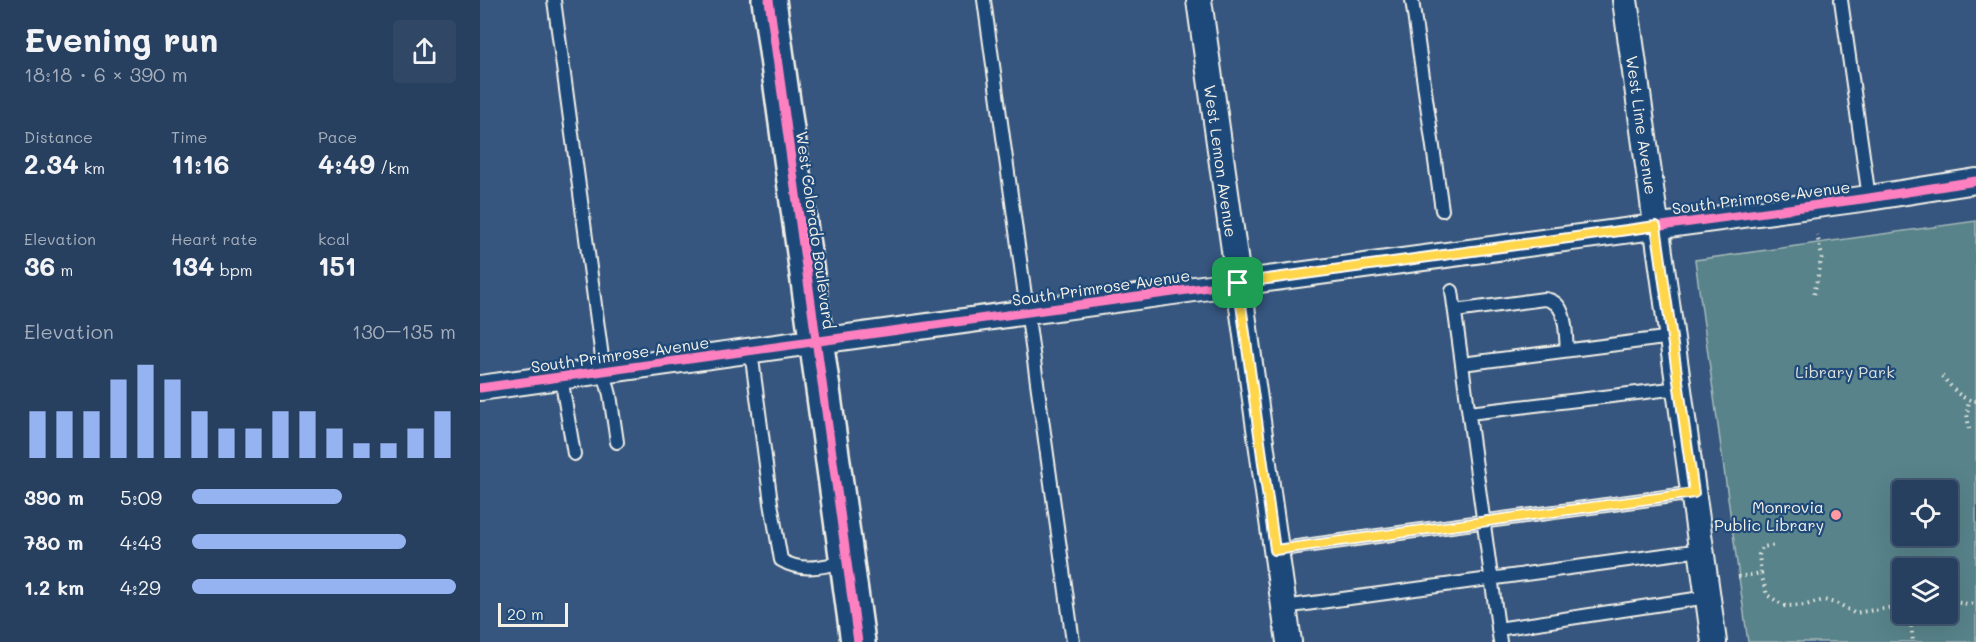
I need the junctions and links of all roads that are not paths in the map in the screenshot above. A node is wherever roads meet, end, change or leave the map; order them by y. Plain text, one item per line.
1 (554, 0) edge
2 (769, 0) edge
3 (984, 0) edge
4 (1199, 0) edge
5 (1412, 0) edge
6 (1625, 0) edge
7 (1841, 0) edge
8 (1976, 181) edge
9 (1869, 198) junction
10 (1442, 210) dead end
11 (1656, 226) junction
12 (1238, 283) junction
13 (1452, 291) dead end
14 (1455, 310) junction
15 (1027, 312) junction
16 (1672, 337) junction
17 (816, 341) junction
18 (1568, 350) junction
19 (750, 351) junction
20 (1462, 364) junction
21 (604, 372) junction
22 (561, 377) junction
23 (480, 388) edge
24 (1679, 388) junction
25 (1469, 414) junction
26 (617, 442) dead end
27 (574, 454) dead end
28 (1694, 493) junction
29 (1484, 521) junction
30 (1275, 550) junction
31 (1701, 550) junction
32 (846, 561) junction
33 (1491, 577) junction
34 (1708, 597) junction
35 (1284, 607) junction
36 (1499, 636) edge
37 (858, 642) edge
38 (1073, 642) edge
39 (1288, 642) edge
40 (1714, 642) edge

1 - 21 lane
2 - 17 street, West Colorado Boulevard
3 - 15 lane
4 - 12 street, West Lemon Avenue
5 - 10 lane
6 - 11 street, West Lime Avenue
7 - 9 lane
8 - 9 street, South Primrose Avenue
9 - 11 street, South Primrose Avenue
11 - 12 street, South Primrose Avenue
11 - 16 street, West Lime Avenue
12 - 15 street, South Primrose Avenue
12 - 30 street, West Lemon Avenue
13 - 14 lane
14 - 18 lane
14 - 20 lane
15 - 17 street, South Primrose Avenue
15 - 38 lane
16 - 18 lane
16 - 24 street, West Lime Avenue
17 - 19 street, South Primrose Avenue
17 - 32 street, West Colorado Boulevard
18 - 20 lane
19 - 21 street, South Primrose Avenue
19 - 32 lane
20 - 25 lane
21 - 22 street, South Primrose Avenue
21 - 26 lane
22 - 23 street, South Primrose Avenue
22 - 27 lane
24 - 25 lane
24 - 28 street, West Lime Avenue
25 - 29 lane
28 - 29 lane
28 - 31 street, West Lime Avenue
29 - 30 lane
29 - 33 lane
30 - 35 street, West Lemon Avenue
31 - 33 lane
31 - 34 street, West Lime Avenue
32 - 37 street, West Colorado Boulevard
33 - 35 lane
33 - 36 lane
34 - 36 lane
34 - 40 street, West Lime Avenue
35 - 39 street, West Lemon Avenue

